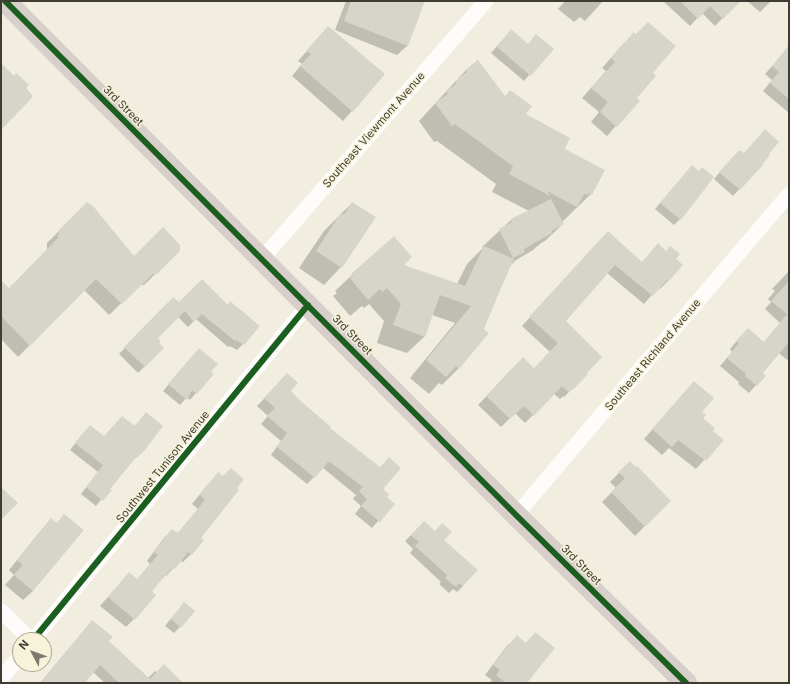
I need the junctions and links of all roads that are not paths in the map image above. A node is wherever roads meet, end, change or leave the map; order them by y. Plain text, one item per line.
1 (5, 1) edge
2 (486, 1) edge
3 (789, 194) edge
4 (262, 259) junction
5 (308, 305) junction
6 (516, 515) junction
7 (1, 611) edge
8 (23, 632) edge
9 (39, 632) edge
10 (12, 666) edge
11 (1, 679) edge
12 (686, 683) edge

1 - 4 highway, 3rd Street
2 - 4 street, Southeast Viewmont Avenue
3 - 6 street, Southeast Richland Avenue
4 - 5 highway, 3rd Street
5 - 6 highway, 3rd Street
5 - 9 street, Southwest Tunison Avenue
6 - 12 highway, 3rd Street
7 - 8 street
10 - 11 street

